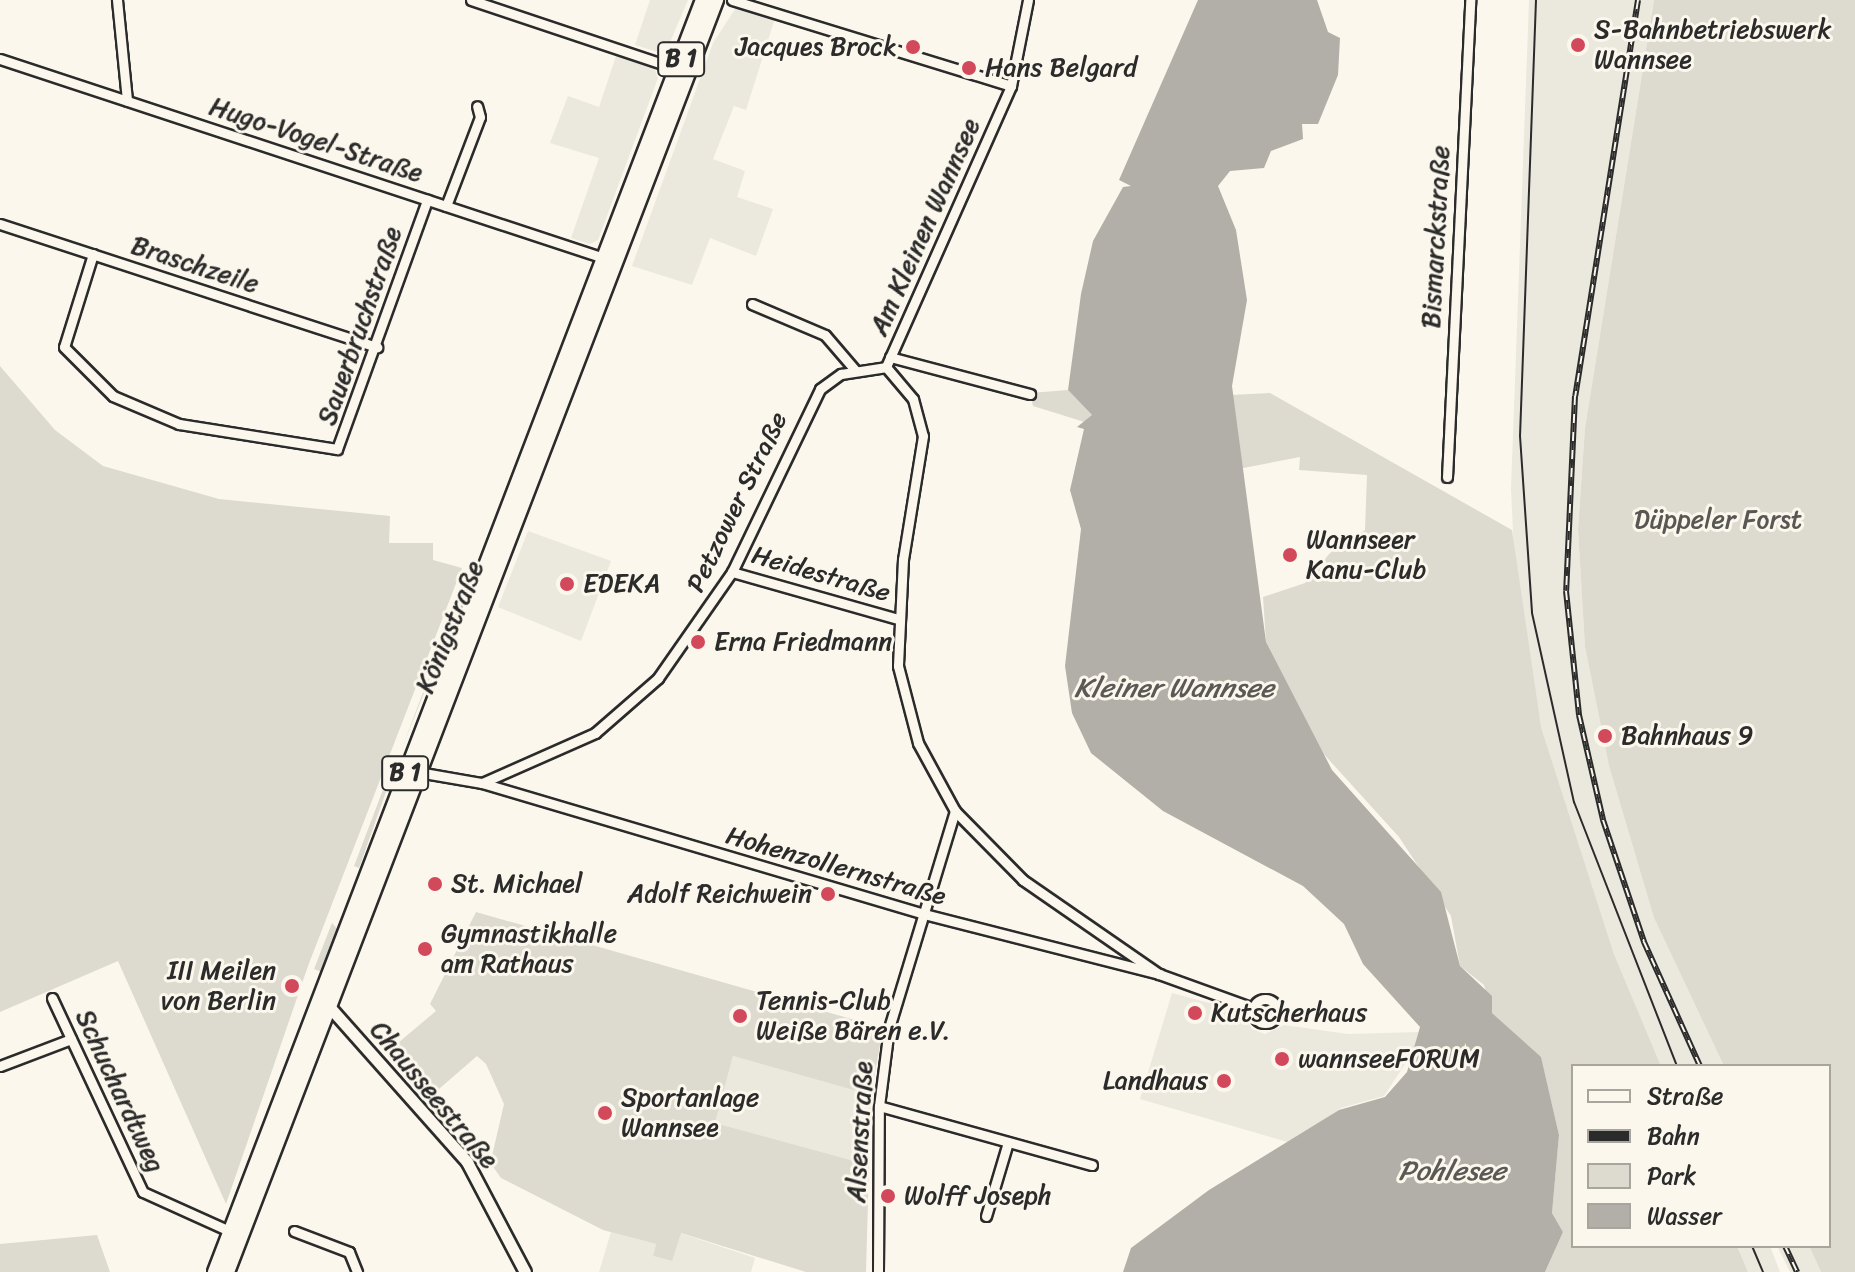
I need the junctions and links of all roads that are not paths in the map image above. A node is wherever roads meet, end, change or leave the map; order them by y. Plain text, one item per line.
1 (471, 0) edge
2 (703, 0) edge
3 (716, 0) edge
4 (732, 0) edge
5 (1028, 0) edge
6 (1470, 0) edge
7 (120, 1) edge
8 (0, 59) edge
9 (683, 71) junction
10 (1011, 86) junction
11 (127, 101) junction
12 (477, 106) dead end
13 (427, 200) junction
14 (446, 206) junction
15 (0, 224) edge
16 (93, 254) junction
17 (612, 261) junction
18 (752, 304) dead end
19 (377, 347) junction
20 (888, 362) junction
21 (855, 370) junction
22 (1030, 394) dead end
23 (1447, 477) dead end
24 (732, 572) junction
25 (898, 619) junction
26 (412, 770) junction
27 (482, 783) junction
28 (955, 811) junction
29 (924, 914) junction
30 (1159, 974) junction
31 (52, 998) dead end
32 (324, 1002) junction
33 (1253, 1008) dead end
34 (71, 1039) junction
35 (0, 1066) edge
36 (879, 1106) junction
37 (1008, 1142) junction
38 (1092, 1165) dead end
39 (986, 1216) dead end
40 (294, 1231) dead end
41 (236, 1234) junction
42 (215, 1272) edge
43 (227, 1272) edge
44 (357, 1272) edge
45 (525, 1272) edge
46 (878, 1272) edge

1 - 9 street
2 - 9 main road, Königstraße / B 1
3 - 9 main road, Königstraße / B 1
4 - 10 street
5 - 10 street, Am Kleinen Wannsee
6 - 23 street, Bismarckstraße
7 - 11 street
8 - 11 street, Hugo-Vogel-Straße
9 - 17 main road, Königstraße / B 1
10 - 20 street, Am Kleinen Wannsee
11 - 13 street, Hugo-Vogel-Straße
12 - 14 street
13 - 14 street, Hugo-Vogel-Straße
13 - 19 street, Sauerbruchstraße
14 - 17 street, Hugo-Vogel-Straße
15 - 16 street, Braschzeile
16 - 19 street, Braschzeile
16 - 19 street, Sauerbruchstraße
17 - 26 main road, Königstraße / B 1
18 - 21 street
20 - 21 street, Petzower Straße
20 - 22 street
20 - 25 street, Am Kleinen Wannsee
21 - 24 street, Petzower Straße
24 - 25 street, Heidestraße
24 - 27 street, Petzower Straße
25 - 28 street, Am Kleinen Wannsee
26 - 27 street, Hohenzollernstraße
26 - 32 main road, Königstraße / B 1
27 - 29 street, Hohenzollernstraße
28 - 29 street, Alsenstraße
28 - 30 street, Am Kleinen Wannsee
29 - 30 street, Hohenzollernstraße
29 - 36 street, Alsenstraße
30 - 33 street, Hohenzollernstraße
31 - 34 street, Schuchardtweg
32 - 41 main road, Königstraße / B 1
32 - 45 street, Chausseestraße
34 - 35 street
34 - 41 street, Schuchardtweg
36 - 37 street
36 - 46 street, Alsenstraße
37 - 38 street
37 - 39 street
40 - 44 street
41 - 42 main road, Königstraße / B 1
41 - 43 main road, Königstraße / B 1

